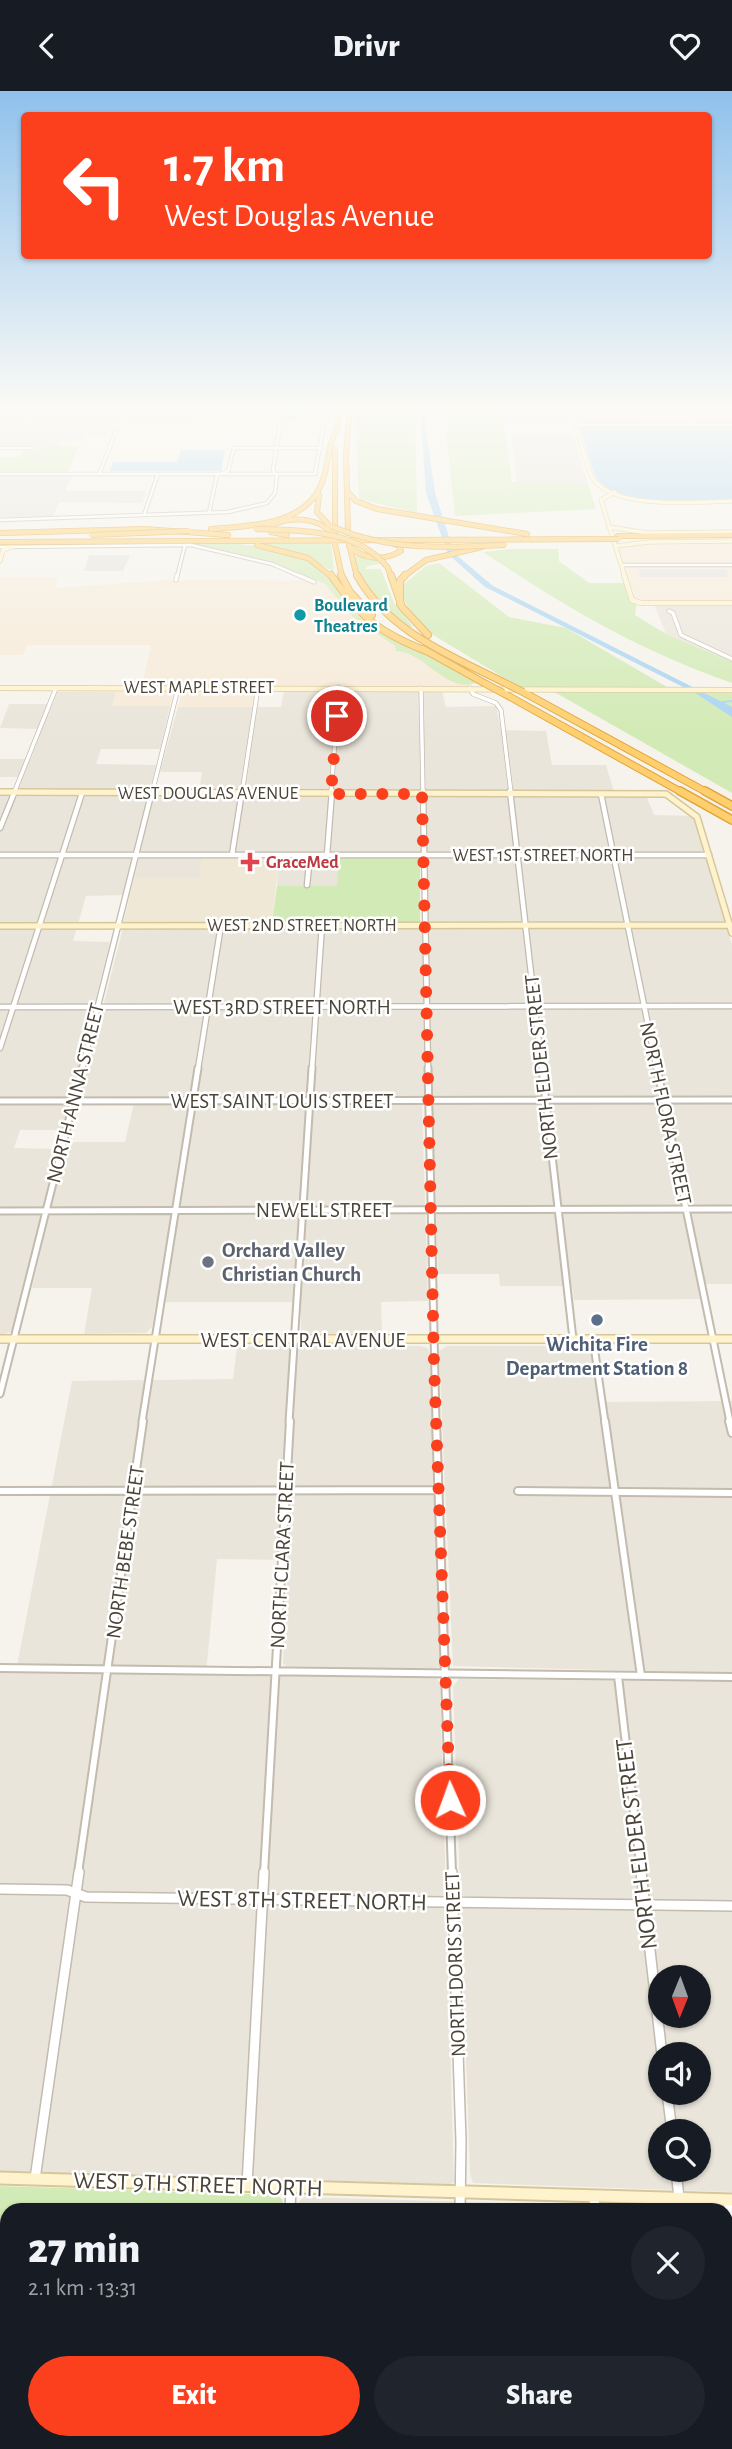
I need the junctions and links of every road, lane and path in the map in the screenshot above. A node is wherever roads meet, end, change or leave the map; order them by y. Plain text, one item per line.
1 (94, 517) edge
2 (281, 517) edge
3 (320, 517) edge
4 (335, 517) edge
5 (348, 517) edge
6 (423, 517) edge
7 (607, 517) edge
8 (46, 519) junction
9 (0, 520) edge
10 (41, 527) dead end
11 (610, 527) junction
12 (188, 531) junction
13 (335, 534) junction
14 (574, 536) junction
15 (732, 537) edge
16 (284, 538) junction
17 (412, 538) junction
18 (484, 538) junction
19 (608, 539) junction
20 (619, 539) junction
21 (358, 540) junction
22 (188, 543) junction
23 (1, 544) edge
24 (349, 545) junction
25 (507, 545) junction
26 (12, 547) junction
27 (615, 547) junction
28 (0, 561) edge
29 (622, 565) junction
30 (732, 565) edge
31 (176, 580) dead end
32 (314, 582) dead end
33 (732, 603) edge
34 (400, 604) junction
35 (669, 611) dead end
36 (426, 651) junction
37 (732, 659) edge
38 (478, 668) junction
39 (258, 687) junction
40 (338, 687) junction
41 (0, 688) edge
42 (56, 688) junction
43 (150, 688) junction
44 (178, 688) junction
45 (204, 688) junction
46 (421, 688) junction
47 (470, 688) junction
48 (732, 689) edge
49 (523, 690) junction
50 (0, 792) edge
51 (14, 792) junction
52 (82, 793) junction
53 (152, 793) junction
54 (242, 794) junction
55 (331, 794) junction
56 (422, 794) junction
57 (510, 794) junction
58 (601, 794) junction
59 (732, 806) edge
60 (732, 820) edge
61 (0, 828) edge
62 (0, 855) edge
63 (62, 855) junction
64 (135, 855) junction
65 (232, 855) junction
66 (310, 855) junction
67 (327, 855) junction
68 (424, 855) junction
69 (518, 855) junction
70 (613, 855) junction
71 (709, 855) junction
72 (307, 884) dead end
73 (221, 925) junction
74 (322, 925) junction
75 (424, 925) junction
76 (526, 925) junction
77 (627, 925) junction
78 (0, 926) edge
79 (38, 926) junction
80 (117, 926) junction
81 (731, 929) edge
82 (535, 1006) junction
83 (644, 1006) junction
84 (732, 1006) edge
85 (0, 1007) edge
86 (13, 1007) junction
87 (97, 1007) junction
88 (208, 1007) junction
89 (317, 1007) junction
90 (426, 1007) junction
91 (0, 1048) edge
92 (545, 1100) junction
93 (732, 1100) edge
94 (0, 1101) edge
95 (73, 1101) junction
96 (193, 1101) junction
97 (311, 1101) junction
98 (428, 1101) junction
99 (662, 1101) junction
100 (686, 1209) junction
101 (732, 1209) edge
102 (176, 1210) junction
103 (303, 1210) junction
104 (430, 1210) junction
105 (557, 1210) junction
106 (0, 1211) edge
107 (46, 1211) junction
108 (0, 1339) edge
109 (13, 1339) junction
110 (573, 1339) junction
111 (593, 1339) junction
112 (712, 1339) junction
113 (732, 1339) edge
114 (154, 1340) junction
115 (294, 1340) junction
116 (433, 1340) junction
117 (0, 1394) edge
118 (732, 1433) edge
119 (134, 1490) junction
120 (285, 1490) junction
121 (439, 1490) junction
122 (0, 1491) edge
123 (518, 1491) dead end
124 (616, 1493) junction
125 (732, 1493) edge
126 (0, 1668) edge
127 (108, 1669) junction
128 (275, 1671) junction
129 (445, 1673) junction
130 (618, 1675) junction
131 (641, 1676) junction
132 (732, 1677) edge
133 (0, 1889) edge
134 (76, 1894) junction
135 (263, 1900) junction
136 (453, 1902) junction
137 (643, 1905) junction
138 (732, 1906) edge
139 (660, 2042) edge
140 (0, 2178) edge
141 (35, 2179) junction
142 (678, 2182) edge
143 (247, 2185) junction
144 (291, 2187) junction
145 (462, 2192) junction
146 (594, 2197) junction
147 (680, 2199) junction
148 (730, 2200) edge
149 (290, 2203) edge
150 (461, 2203) edge
151 (595, 2203) edge

1 - 8 street
2 - 12 highway
3 - 25 highway, bridge
4 - 13 highway
5 - 24 highway, bridge
6 - 14 highway
7 - 11 street
8 - 9 street
8 - 10 street
11 - 15 street
11 - 27 street
12 - 23 highway, bridge
12 - 34 highway, bridge
13 - 17 highway
13 - 36 highway, bridge
14 - 18 highway
14 - 19 highway
15 - 20 highway
15 - 20 highway
15 - 27 street
16 - 17 highway
16 - 23 highway
16 - 23 highway
17 - 18 highway
17 - 18 highway
17 - 21 highway
18 - 19 highway
19 - 20 highway, bridge
19 - 25 highway
21 - 22 highway
21 - 24 highway
22 - 23 highway
22 - 26 street
22 - 31 street
22 - 32 street
22 - 36 highway
23 - 26 street
23 - 26 street
23 - 28 street
24 - 38 highway
25 - 34 highway, bridge
27 - 29 street
29 - 30 street
29 - 33 street
34 - 38 highway
35 - 37 street
36 - 60 highway, bridge
38 - 49 highway, bridge
39 - 40 street, WEST MAPLE STREET
39 - 45 street, WEST MAPLE STREET
39 - 54 street
40 - 46 street, WEST MAPLE STREET
40 - 55 street
41 - 42 street, WEST MAPLE STREET
42 - 43 street, WEST MAPLE STREET
42 - 51 street
43 - 44 street, WEST MAPLE STREET
43 - 45 street
44 - 45 street, WEST MAPLE STREET
44 - 53 street, NORTH ANNA STREET
46 - 47 street, WEST MAPLE STREET
46 - 56 street, NORTH DORIS STREET
47 - 49 street, WEST MAPLE STREET
47 - 57 street, NORTH ELDER STREET
48 - 49 street, WEST MAPLE STREET
48 - 49 street, WEST MAPLE STREET
49 - 59 highway
50 - 51 street, WEST DOUGLAS AVENUE
51 - 52 street, WEST DOUGLAS AVENUE
51 - 61 street
52 - 53 street, WEST DOUGLAS AVENUE
52 - 63 street
53 - 54 street, WEST DOUGLAS AVENUE
53 - 64 street, NORTH ANNA STREET
54 - 55 street, WEST DOUGLAS AVENUE
54 - 65 street
55 - 56 street, WEST DOUGLAS AVENUE
55 - 67 street
56 - 57 street, WEST DOUGLAS AVENUE
56 - 68 street, NORTH DORIS STREET
57 - 58 street, WEST DOUGLAS AVENUE
57 - 69 street, NORTH ELDER STREET
58 - 70 street, NORTH FLORA STREET
58 - 71 street, WEST DOUGLAS AVENUE
62 - 63 street, WEST 1ST STREET NORTH
63 - 64 street, WEST 1ST STREET NORTH
63 - 79 street
64 - 65 street, WEST 1ST STREET NORTH
64 - 80 street, NORTH ANNA STREET
65 - 66 street, WEST 1ST STREET NORTH
66 - 67 street, WEST 1ST STREET NORTH
66 - 72 street
67 - 68 street, WEST 1ST STREET NORTH
68 - 69 street, WEST 1ST STREET NORTH
68 - 75 street, NORTH DORIS STREET
69 - 70 street, WEST 1ST STREET NORTH
69 - 76 street, NORTH ELDER STREET
70 - 71 street, WEST 1ST STREET NORTH
70 - 77 street, NORTH FLORA STREET
71 - 81 street
73 - 74 street, WEST 2ND STREET NORTH
73 - 80 street, WEST 2ND STREET NORTH
73 - 88 street, NORTH BEBE STREET
74 - 75 street, WEST 2ND STREET NORTH
74 - 89 street, NORTH CLARA STREET
75 - 76 street, WEST 2ND STREET NORTH
75 - 90 street, NORTH DORIS STREET
76 - 77 street, WEST 2ND STREET NORTH
76 - 82 street, NORTH ELDER STREET
77 - 81 street, WEST 2ND STREET NORTH
77 - 83 street, NORTH FLORA STREET
78 - 79 street, WEST 2ND STREET NORTH
79 - 80 street, WEST 2ND STREET NORTH
79 - 86 street
80 - 87 street, NORTH ANNA STREET
82 - 83 street, WEST 3RD STREET NORTH
82 - 90 street, WEST 3RD STREET NORTH
82 - 92 street, NORTH ELDER STREET
83 - 84 street, WEST 3RD STREET NORTH
83 - 99 street, NORTH FLORA STREET
85 - 86 street, WEST 3RD STREET NORTH
86 - 87 street, WEST 3RD STREET NORTH
86 - 91 street
87 - 88 street, WEST 3RD STREET NORTH
87 - 95 street, NORTH ANNA STREET
88 - 89 street, WEST 3RD STREET NORTH
88 - 96 street, NORTH BEBE STREET
89 - 90 street, WEST 3RD STREET NORTH
89 - 97 street, NORTH CLARA STREET
90 - 98 street, NORTH DORIS STREET
92 - 98 street, WEST SAINT LOUIS STREET
92 - 99 street, WEST SAINT LOUIS STREET
92 - 105 street, NORTH ELDER STREET
93 - 99 street, WEST SAINT LOUIS STREET
94 - 95 street, WEST SAINT LOUIS STREET
95 - 96 street, WEST SAINT LOUIS STREET
95 - 107 street, NORTH ANNA STREET
96 - 97 street, WEST SAINT LOUIS STREET
96 - 102 street, NORTH BEBE STREET
97 - 98 street, WEST SAINT LOUIS STREET
97 - 103 street, NORTH CLARA STREET
98 - 104 street, NORTH DORIS STREET
99 - 100 street, NORTH FLORA STREET
100 - 101 street, NEWELL STREET
100 - 105 street, NEWELL STREET
100 - 112 street, NORTH FLORA STREET
102 - 103 street, NEWELL STREET
102 - 107 street, NEWELL STREET
102 - 114 street, NORTH BEBE STREET
103 - 104 street, NEWELL STREET
103 - 115 street, NORTH CLARA STREET
104 - 105 street, NEWELL STREET
104 - 116 street, NORTH DORIS STREET
105 - 110 street, NORTH ELDER STREET
106 - 107 street, NEWELL STREET
107 - 109 street, NORTH ANNA STREET
108 - 109 street, WEST CENTRAL AVENUE
109 - 114 street, WEST CENTRAL AVENUE
109 - 117 street, NORTH ANNA STREET
110 - 111 street, WEST CENTRAL AVENUE
110 - 116 street, WEST CENTRAL AVENUE
111 - 112 street, WEST CENTRAL AVENUE
111 - 124 street
112 - 113 street, WEST CENTRAL AVENUE
112 - 118 street, NORTH FLORA STREET
114 - 115 street, WEST CENTRAL AVENUE
114 - 119 street, NORTH BEBE STREET
115 - 116 street, WEST CENTRAL AVENUE
115 - 120 street, NORTH CLARA STREET
116 - 121 street, NORTH DORIS STREET
119 - 120 street
119 - 122 street
119 - 127 street, NORTH BEBE STREET
120 - 121 street
120 - 128 street, NORTH CLARA STREET
121 - 129 street, NORTH DORIS STREET
123 - 124 street
124 - 125 street
124 - 131 street
126 - 127 street
127 - 128 street
127 - 134 street, NORTH BEBE STREET
128 - 129 street
128 - 135 street, NORTH CLARA STREET
129 - 130 street
129 - 136 street, NORTH DORIS STREET
130 - 131 street
130 - 137 street, NORTH ELDER STREET
131 - 132 street
133 - 134 street, WEST 8TH STREET NORTH
134 - 135 street, WEST 8TH STREET NORTH
134 - 141 street, NORTH BEBE STREET
135 - 136 street, WEST 8TH STREET NORTH
135 - 143 street, NORTH CLARA STREET
136 - 137 street, WEST 8TH STREET NORTH
136 - 145 street, NORTH DORIS STREET
137 - 138 street, WEST 8TH STREET NORTH
137 - 139 street, NORTH ELDER STREET
140 - 141 street, WEST 9TH STREET NORTH
141 - 143 street, WEST 9TH STREET NORTH
142 - 147 street
143 - 144 street, WEST 9TH STREET NORTH
144 - 145 street, WEST 9TH STREET NORTH
144 - 149 street
145 - 146 street, WEST 9TH STREET NORTH
145 - 150 street, NORTH DORIS STREET
146 - 147 street, WEST 9TH STREET NORTH
146 - 151 street
147 - 148 street, WEST 9TH STREET NORTH

